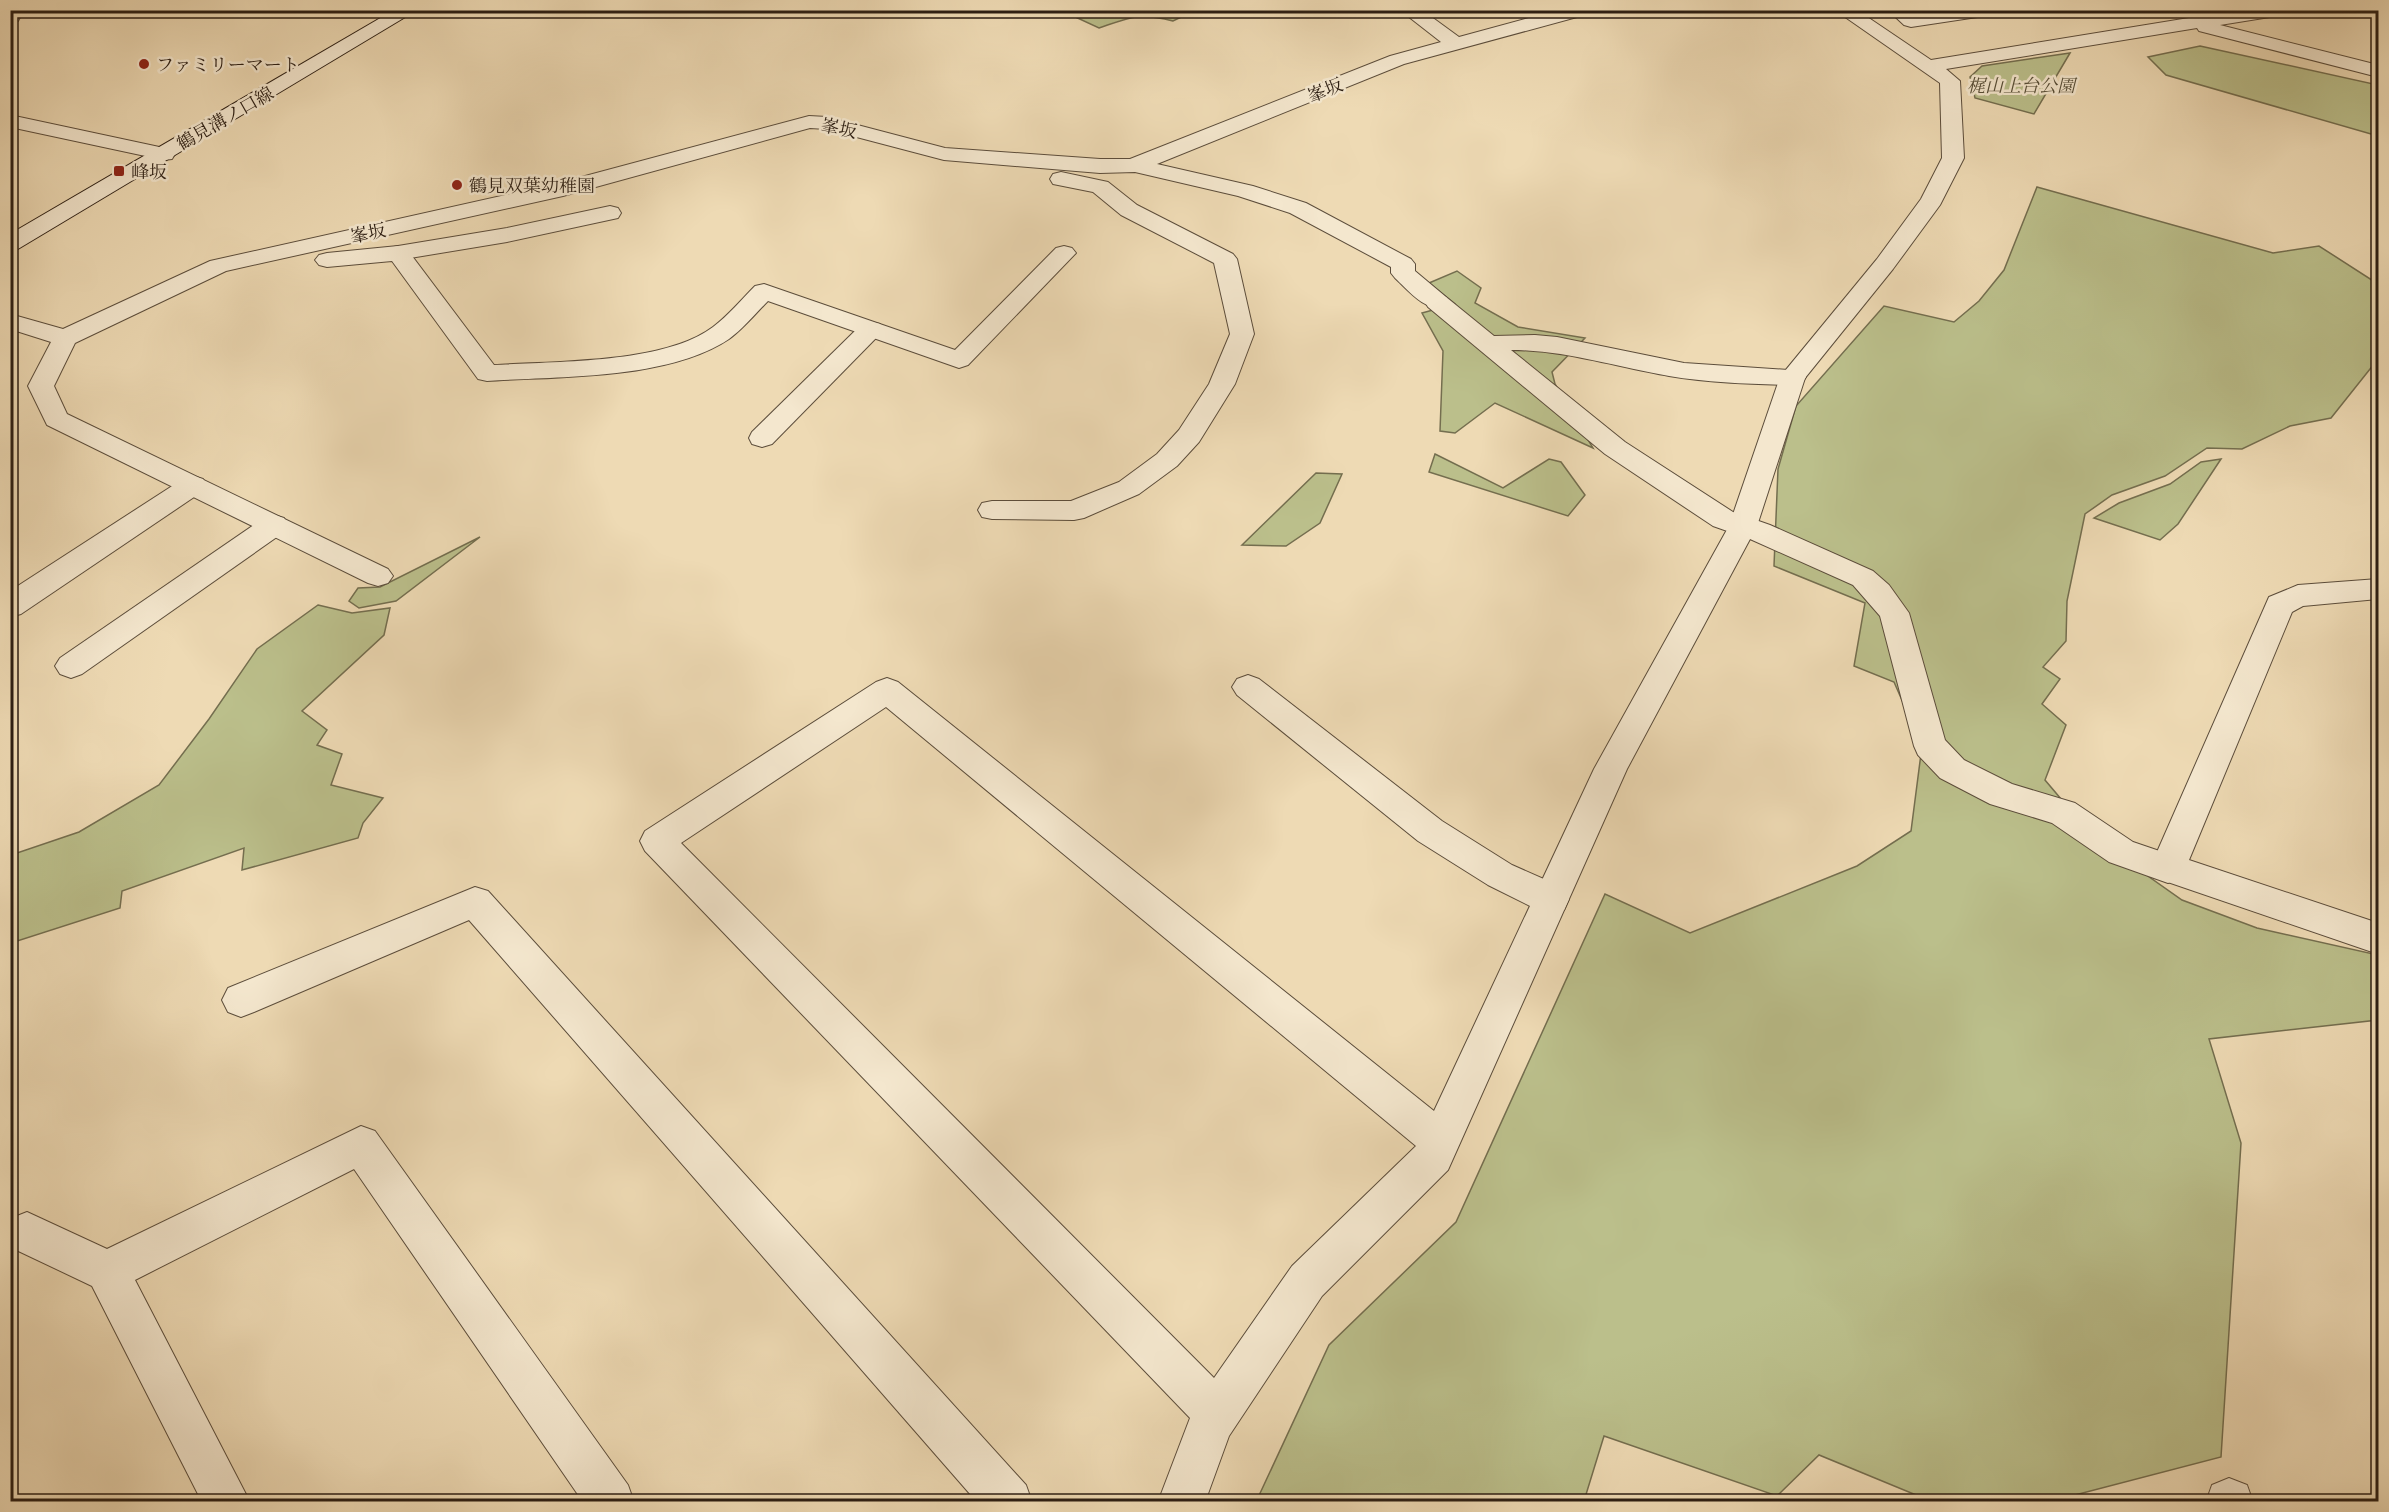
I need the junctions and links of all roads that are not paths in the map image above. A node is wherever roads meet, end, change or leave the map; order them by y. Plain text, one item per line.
1 (408, 10) edge
2 (1409, 10) edge
3 (1581, 10) edge
4 (1844, 10) edge
5 (1897, 10) edge
6 (1984, 10) edge
7 (2276, 10) edge
8 (2192, 24) junction
9 (1455, 43) junction
10 (1929, 66) junction
11 (2379, 71) edge
12 (10, 121) edge
13 (164, 154) junction
14 (1022, 161) junction
15 (1135, 165) junction
16 (610, 213) dead end
17 (10, 244) edge
18 (398, 253) junction
19 (1064, 253) dead end
20 (262, 256) junction
21 (10, 321) edge
22 (871, 329) junction
23 (64, 338) junction
24 (1488, 344) junction
25 (1793, 378) junction
26 (762, 438) dead end
27 (193, 485) junction
28 (992, 510) dead end
29 (274, 525) junction
30 (1743, 526) junction
31 (378, 576) dead end
32 (2379, 589) edge
33 (10, 606) edge
34 (71, 666) dead end
35 (1248, 687) dead end
36 (2168, 868) junction
37 (1551, 899) junction
38 (2379, 938) edge
39 (241, 1000) dead end
40 (1441, 1142) junction
41 (27, 1233) dead end
42 (107, 1271) junction
43 (1217, 1413) junction
44 (227, 1502) edge
45 (611, 1502) edge
46 (1009, 1502) edge
47 (1180, 1502) edge

1 - 13 street, 鶴見溝ノ口線
2 - 9 street
3 - 9 street, 峯坂
4 - 10 street
5 - 6 street
7 - 8 street
8 - 10 street
8 - 11 street
9 - 15 street, 峯坂
10 - 25 street
12 - 13 street
13 - 17 street, 鶴見溝ノ口線
14 - 15 street, 峯坂
14 - 20 street, 峯坂
14 - 28 street
15 - 24 street
16 - 18 street
18 - 20 street
18 - 22 street
19 - 22 street
20 - 23 street, 峯坂
21 - 23 street
22 - 26 street
23 - 27 street
24 - 25 street
24 - 30 street
25 - 30 street
27 - 29 street
27 - 33 street
29 - 31 street
29 - 34 street
30 - 36 street
30 - 37 street
32 - 36 street
35 - 37 street
36 - 38 street
37 - 40 street
39 - 46 street
40 - 43 street
40 - 43 street
41 - 42 street
42 - 44 street
42 - 45 street
43 - 47 street

